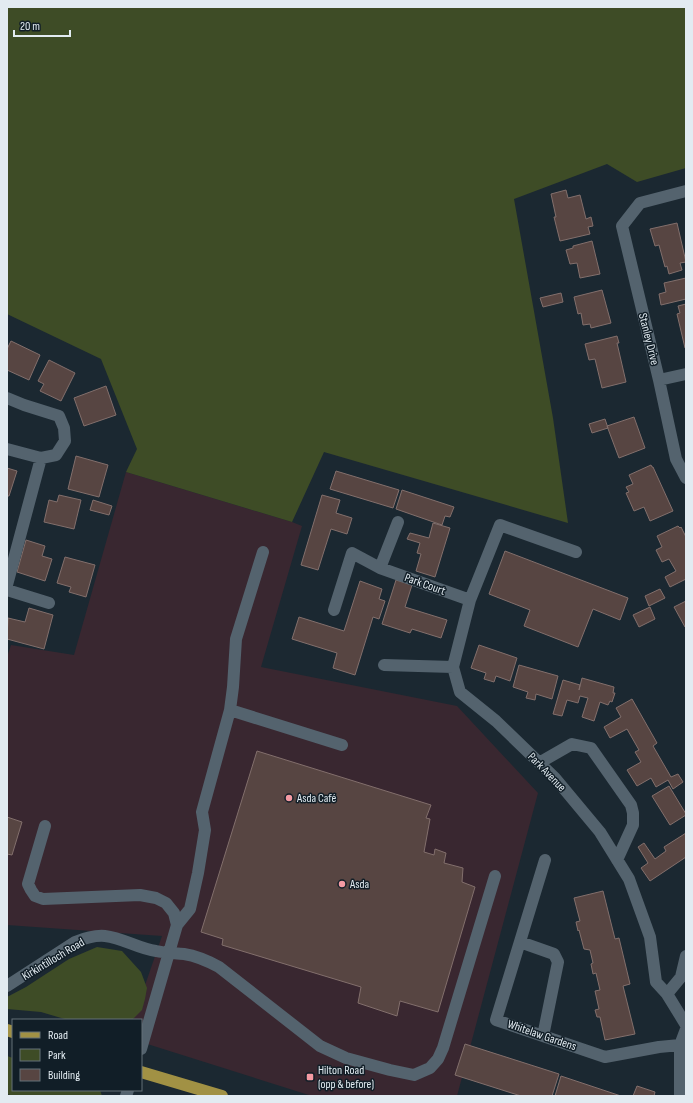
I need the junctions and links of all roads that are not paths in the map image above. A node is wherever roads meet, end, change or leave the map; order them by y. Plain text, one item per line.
1 (686, 190) edge
2 (686, 374) edge
3 (659, 380) junction
4 (7, 398) edge
5 (7, 449) edge
6 (41, 458) junction
7 (686, 478) edge
8 (398, 522) dead end
9 (263, 552) dead end
10 (576, 552) dead end
11 (380, 568) junction
12 (7, 585) edge
13 (7, 590) edge
14 (470, 600) junction
15 (49, 603) dead end
16 (334, 610) dead end
17 (384, 665) dead end
18 (453, 667) junction
19 (230, 710) junction
20 (342, 745) dead end
21 (539, 763) junction
22 (46, 826) dead end
23 (545, 860) dead end
24 (617, 860) junction
25 (495, 876) dead end
26 (177, 925) junction
27 (520, 942) junction
28 (170, 952) junction
29 (686, 956) edge
30 (7, 986) edge
31 (667, 994) junction
32 (686, 1025) edge
33 (686, 1029) edge
34 (542, 1036) junction
35 (680, 1045) junction
36 (142, 1047) edge
37 (142, 1072) edge
38 (222, 1096) edge
39 (680, 1096) edge

1 - 3 street, Stanley Drive
2 - 3 street
3 - 7 street, Stanley Drive
4 - 6 street
5 - 6 street
6 - 12 street
8 - 11 street
9 - 19 street
10 - 14 street, Park Avenue
11 - 14 street, Park Court
11 - 16 street, Park Court
13 - 15 street
14 - 18 street, Park Avenue
17 - 18 street
18 - 21 street, Park Avenue
19 - 20 street
19 - 26 street
21 - 24 street, Park Avenue
21 - 24 street
22 - 26 street
23 - 27 street, Whitelaw Gardens
24 - 31 street, Park Avenue
25 - 28 street, Kirkintilloch Road
26 - 28 street
27 - 34 street
27 - 34 street, Whitelaw Gardens
28 - 30 street, Kirkintilloch Road
28 - 36 street
29 - 31 street
31 - 32 street, Park Avenue
33 - 35 street
34 - 35 street, Whitelaw Gardens
35 - 39 street
37 - 38 main road

